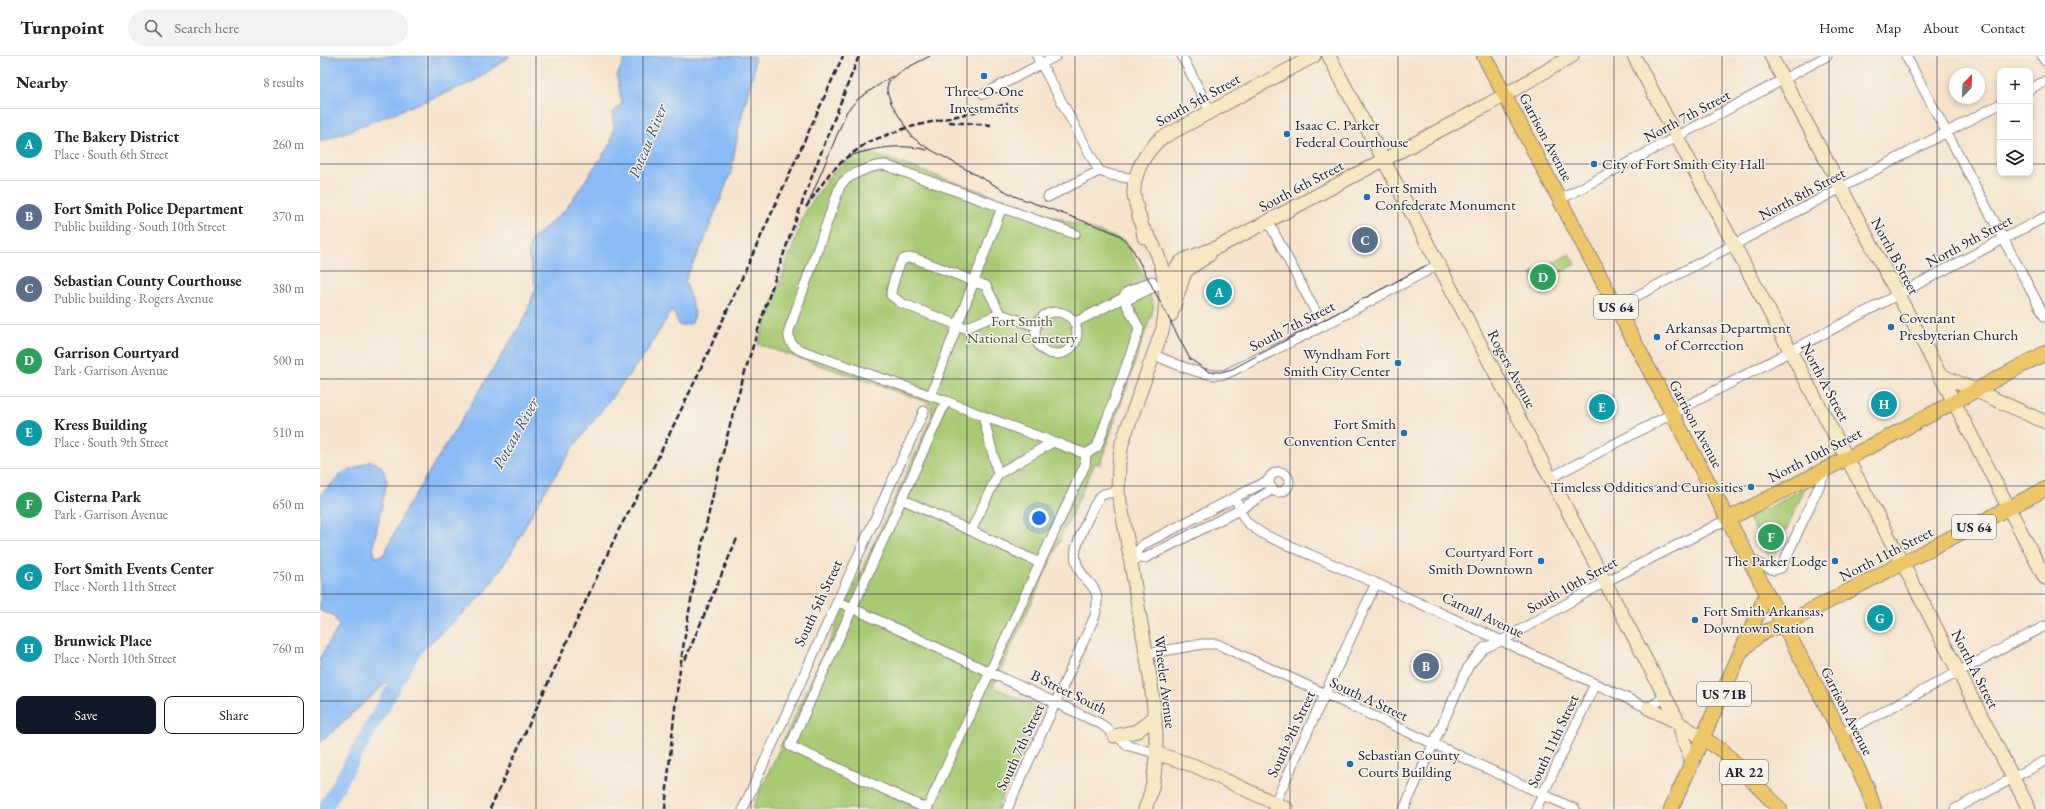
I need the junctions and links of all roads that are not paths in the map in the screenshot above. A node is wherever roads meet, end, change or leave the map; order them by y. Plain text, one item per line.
1 (1056, 56) edge
2 (1182, 56) edge
3 (1314, 56) edge
4 (1329, 56) edge
5 (1484, 56) edge
6 (1572, 56) edge
7 (1634, 56) edge
8 (1770, 56) edge
9 (1827, 56) edge
10 (1906, 56) edge
11 (2042, 56) edge
12 (1039, 60) edge
13 (2045, 61) edge
14 (1783, 80) junction
15 (2045, 81) edge
16 (2033, 87) edge
17 (984, 94) dead end
18 (1505, 95) junction
19 (1997, 106) edge
20 (1210, 111) junction
21 (1947, 132) junction
22 (1677, 138) junction
23 (1383, 160) junction
24 (1099, 170) junction
25 (1135, 179) junction
26 (1841, 189) junction
27 (1048, 197) dead end
28 (1560, 200) junction
29 (1002, 207) junction
30 (2045, 217) edge
31 (1268, 221) junction
32 (1143, 229) junction
33 (1074, 234) dead end
34 (2003, 239) junction
35 (1734, 246) junction
36 (1218, 247) junction
37 (1157, 251) junction
38 (1181, 262) junction
39 (1438, 265) junction
40 (974, 280) junction
41 (1161, 287) junction
42 (1898, 295) junction
43 (1123, 298) junction
44 (1616, 307) junction
45 (1000, 314) junction
46 (2045, 318) edge
47 (1074, 323) junction
48 (958, 325) junction
49 (1036, 326) junction
50 (1322, 326) junction
51 (1158, 336) junction
52 (1790, 352) junction
53 (2045, 353) edge
54 (1152, 354) junction
55 (1939, 374) junction
56 (1975, 390) junction
57 (931, 395) junction
58 (946, 401) junction
59 (1954, 402) junction
60 (924, 411) dead end
61 (1672, 413) junction
62 (982, 416) junction
63 (2045, 422) edge
64 (1053, 442) junction
65 (1086, 454) junction
66 (1847, 458) junction
67 (1827, 468) junction
68 (998, 474) junction
69 (1550, 478) junction
70 (1269, 480) junction
71 (1273, 489) junction
72 (2045, 489) edge
73 (1118, 492) junction
74 (1236, 497) junction
75 (902, 499) junction
76 (2009, 508) junction
77 (1239, 510) junction
78 (1728, 519) junction
79 (971, 531) junction
80 (1749, 557) junction
81 (1130, 559) junction
82 (1040, 563) junction
83 (1903, 564) junction
84 (2045, 578) edge
85 (1605, 582) junction
86 (1376, 583) junction
87 (1767, 594) junction
88 (836, 601) junction
89 (852, 608) junction
90 (1784, 625) junction
91 (2045, 626) edge
92 (1501, 641) junction
93 (1743, 650) junction
94 (1146, 654) junction
95 (990, 672) junction
96 (1958, 672) junction
97 (1595, 684) junction
98 (1325, 694) junction
99 (1665, 697) junction
100 (1056, 703) junction
101 (1648, 708) junction
102 (1154, 717) junction
103 (1679, 723) junction
104 (1841, 734) junction
105 (1114, 736) junction
106 (1704, 739) junction
107 (1434, 744) junction
108 (1156, 753) junction
109 (2045, 761) edge
110 (1693, 763) junction
111 (2013, 778) junction
112 (1543, 794) junction
113 (1273, 806) edge
114 (1875, 808) edge
115 (743, 809) edge
116 (927, 809) edge
117 (1007, 809) edge
118 (1145, 809) edge
119 (1287, 809) edge
120 (1404, 809) edge
121 (1536, 809) edge
122 (1575, 809) edge
123 (1672, 809) edge
124 (1780, 809) edge
125 (1955, 809) edge
126 (2029, 809) edge

1 - 12 street
2 - 20 street
3 - 20 street, South 5th Street
4 - 23 street, Rogers Avenue
5 - 18 main road, Garrison Avenue / US 64
6 - 18 street, South 6th Street
7 - 22 street, North A Street
8 - 14 street, North B Street
9 - 14 street, North 7th Street
10 - 21 street
11 - 13 street
12 - 17 street
12 - 24 street
14 - 22 street, North 7th Street
14 - 26 street, North B Street
15 - 16 street
18 - 23 street, South 6th Street
18 - 28 main road, Garrison Avenue / US 64
19 - 21 street, North 8th Street
20 - 25 street, South 5th Street
21 - 26 street, North 8th Street
21 - 34 street
22 - 28 street, North 7th Street
22 - 35 street, North A Street
23 - 31 street, South 6th Street
23 - 39 street, Rogers Avenue
24 - 25 street
24 - 27 street
25 - 32 street
26 - 35 street, North 8th Street
26 - 42 street, North B Street
28 - 44 main road, Garrison Avenue / US 64
29 - 33 street
29 - 40 street
29 - 57 street
30 - 34 street, North 9th Street
31 - 36 street, South 6th Street
31 - 50 street
32 - 37 street
32 - 41 street
34 - 42 street, North 9th Street
34 - 46 street
35 - 44 street, North 8th Street
35 - 52 street, North A Street
36 - 38 street, South 6th Street
36 - 51 street, South 6th Street
37 - 38 street
37 - 41 street
38 - 41 street, South 6th Street
39 - 50 street, South 7th Street
39 - 69 street, Rogers Avenue
40 - 45 street
40 - 48 street
40 - 48 street
41 - 43 street
41 - 51 street
42 - 52 street, North 9th Street
42 - 55 street, North B Street
43 - 47 street
43 - 65 street
44 - 61 main road, Garrison Avenue / US 64
45 - 48 street
45 - 49 street
47 - 49 street
47 - 49 street
48 - 57 street
50 - 54 street, South 7th Street
51 - 54 street, South 6th Street
52 - 61 street, North 9th Street
52 - 66 street, North A Street
53 - 56 main road, North 10th Street
54 - 73 street, South 6th Street
55 - 56 street
55 - 59 street, North B Street
56 - 59 main road, North 10th Street
56 - 63 street
57 - 58 street
58 - 62 street
58 - 75 street
59 - 66 main road, North 10th Street
59 - 76 street, North B Street
60 - 88 street, South 5th Street
61 - 69 street
61 - 78 main road, Garrison Avenue / US 64
62 - 64 street
62 - 68 street
64 - 65 street
64 - 68 street
65 - 82 street
66 - 67 main road, North 10th Street
66 - 83 street, North A Street
67 - 78 main road, North 10th Street
67 - 80 street
68 - 79 street
69 - 85 street, Rogers Avenue
70 - 71 street
70 - 71 street
70 - 74 street
71 - 77 street
72 - 76 main road, North 11th Street / US 64
73 - 81 street
73 - 100 street, South 7th Street
74 - 77 street, Carnall Avenue
74 - 81 street
75 - 79 street
75 - 89 street
76 - 83 main road, North 11th Street / US 64
76 - 84 street, North B Street
77 - 81 street
77 - 86 street, Carnall Avenue
78 - 80 main road, Garrison Avenue / US 64
78 - 85 street, South 10th Street
79 - 82 street
80 - 87 main road, Garrison Avenue / US 64
81 - 94 street, Wheeler Avenue
82 - 95 street
83 - 90 main road, North 11th Street / US 64
83 - 96 street, North A Street
85 - 92 street, South 10th Street
85 - 99 street, Rogers Avenue
86 - 92 street, Carnall Avenue
86 - 98 street, South 9th Street
87 - 90 main road, Garrison Avenue / US 64
87 - 93 main road, US 71B
88 - 89 street, B Street South
88 - 115 street, South 5th Street
89 - 95 street, B Street South
89 - 116 street
90 - 93 main road, US 71B
90 - 104 main road, Garrison Avenue
91 - 96 street
92 - 97 street, Carnall Avenue
92 - 107 street, South 10th Street
93 - 106 main road, US 71B
94 - 98 street, South A Street
94 - 102 street, Wheeler Avenue
95 - 100 street, B Street South
95 - 116 street
96 - 104 street
96 - 111 street, North A Street
97 - 101 street, Carnall Avenue
97 - 112 street, South 11th Street
98 - 107 street, South A Street
98 - 113 street, South 9th Street
99 - 101 street
99 - 103 street
100 - 105 street, B Street South
100 - 117 street, South 7th Street
101 - 103 street
102 - 105 street
102 - 108 street, Wheeler Avenue
103 - 106 street
103 - 110 street
104 - 114 main road, Garrison Avenue
105 - 108 street, B Street South
106 - 110 main road, US 71B
106 - 124 main road, AR 22
107 - 112 street, South A Street
107 - 120 street, South 10th Street
108 - 113 street, B Street South
108 - 118 street, Wheeler Avenue
109 - 111 street
110 - 123 main road, US 71B
111 - 125 street
111 - 126 street, North A Street
112 - 121 street, South 11th Street
112 - 122 street, South A Street
113 - 119 street, B Street South

